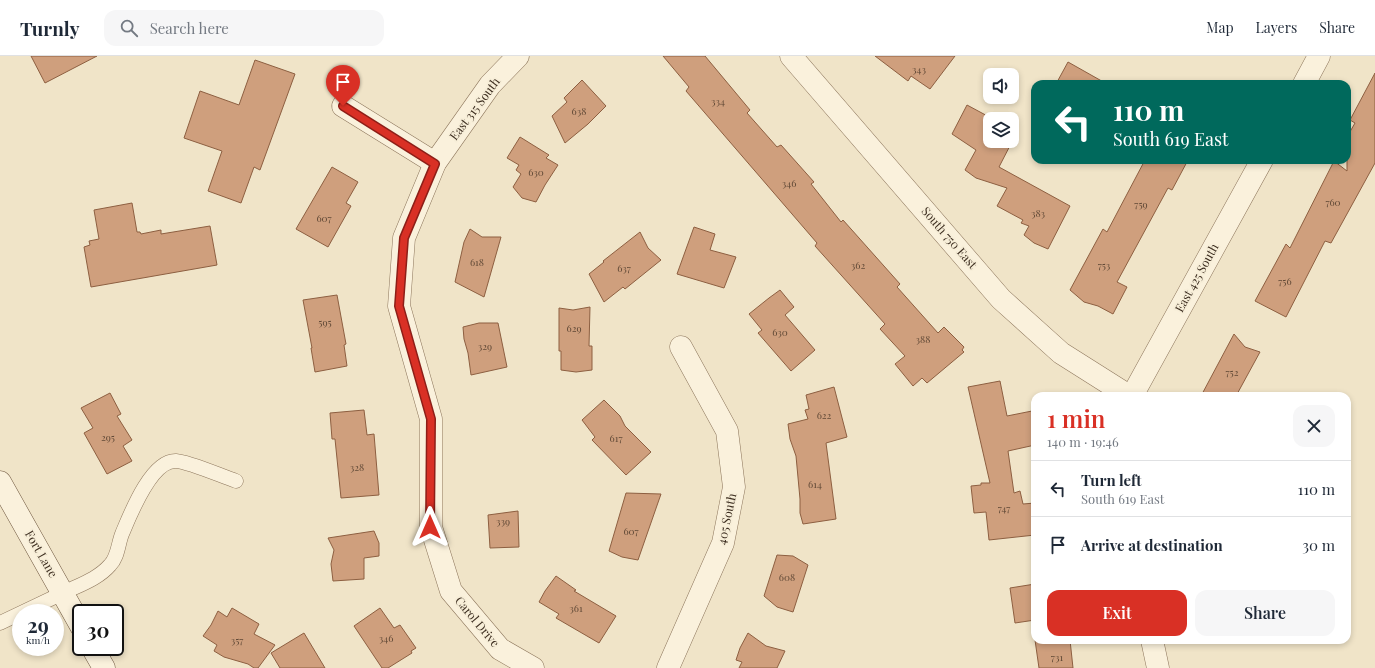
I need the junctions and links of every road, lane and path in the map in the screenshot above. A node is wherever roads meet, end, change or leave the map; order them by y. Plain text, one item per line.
1 (518, 56) edge
2 (791, 56) edge
3 (1319, 56) edge
4 (1306, 80) edge
5 (343, 106) dead end
6 (435, 164) junction
7 (1260, 164) edge
8 (680, 347) dead end
9 (1123, 392) edge
10 (1134, 392) edge
11 (236, 481) dead end
12 (0, 482) edge
13 (63, 592) junction
14 (72, 609) edge
15 (0, 623) edge
16 (1153, 644) edge
17 (97, 656) edge
18 (104, 668) edge
19 (533, 668) edge
20 (668, 668) edge
21 (1158, 668) edge

1 - 6 street, East 315 South
2 - 9 street, South 750 East
3 - 4 street
5 - 6 street
6 - 19 street, Carol Drive
7 - 10 street, East 425 South
8 - 20 street, 405 South
11 - 13 lane
12 - 13 street, Fort Lane
13 - 14 street, Fort Lane
13 - 15 lane
16 - 21 street
17 - 18 street

